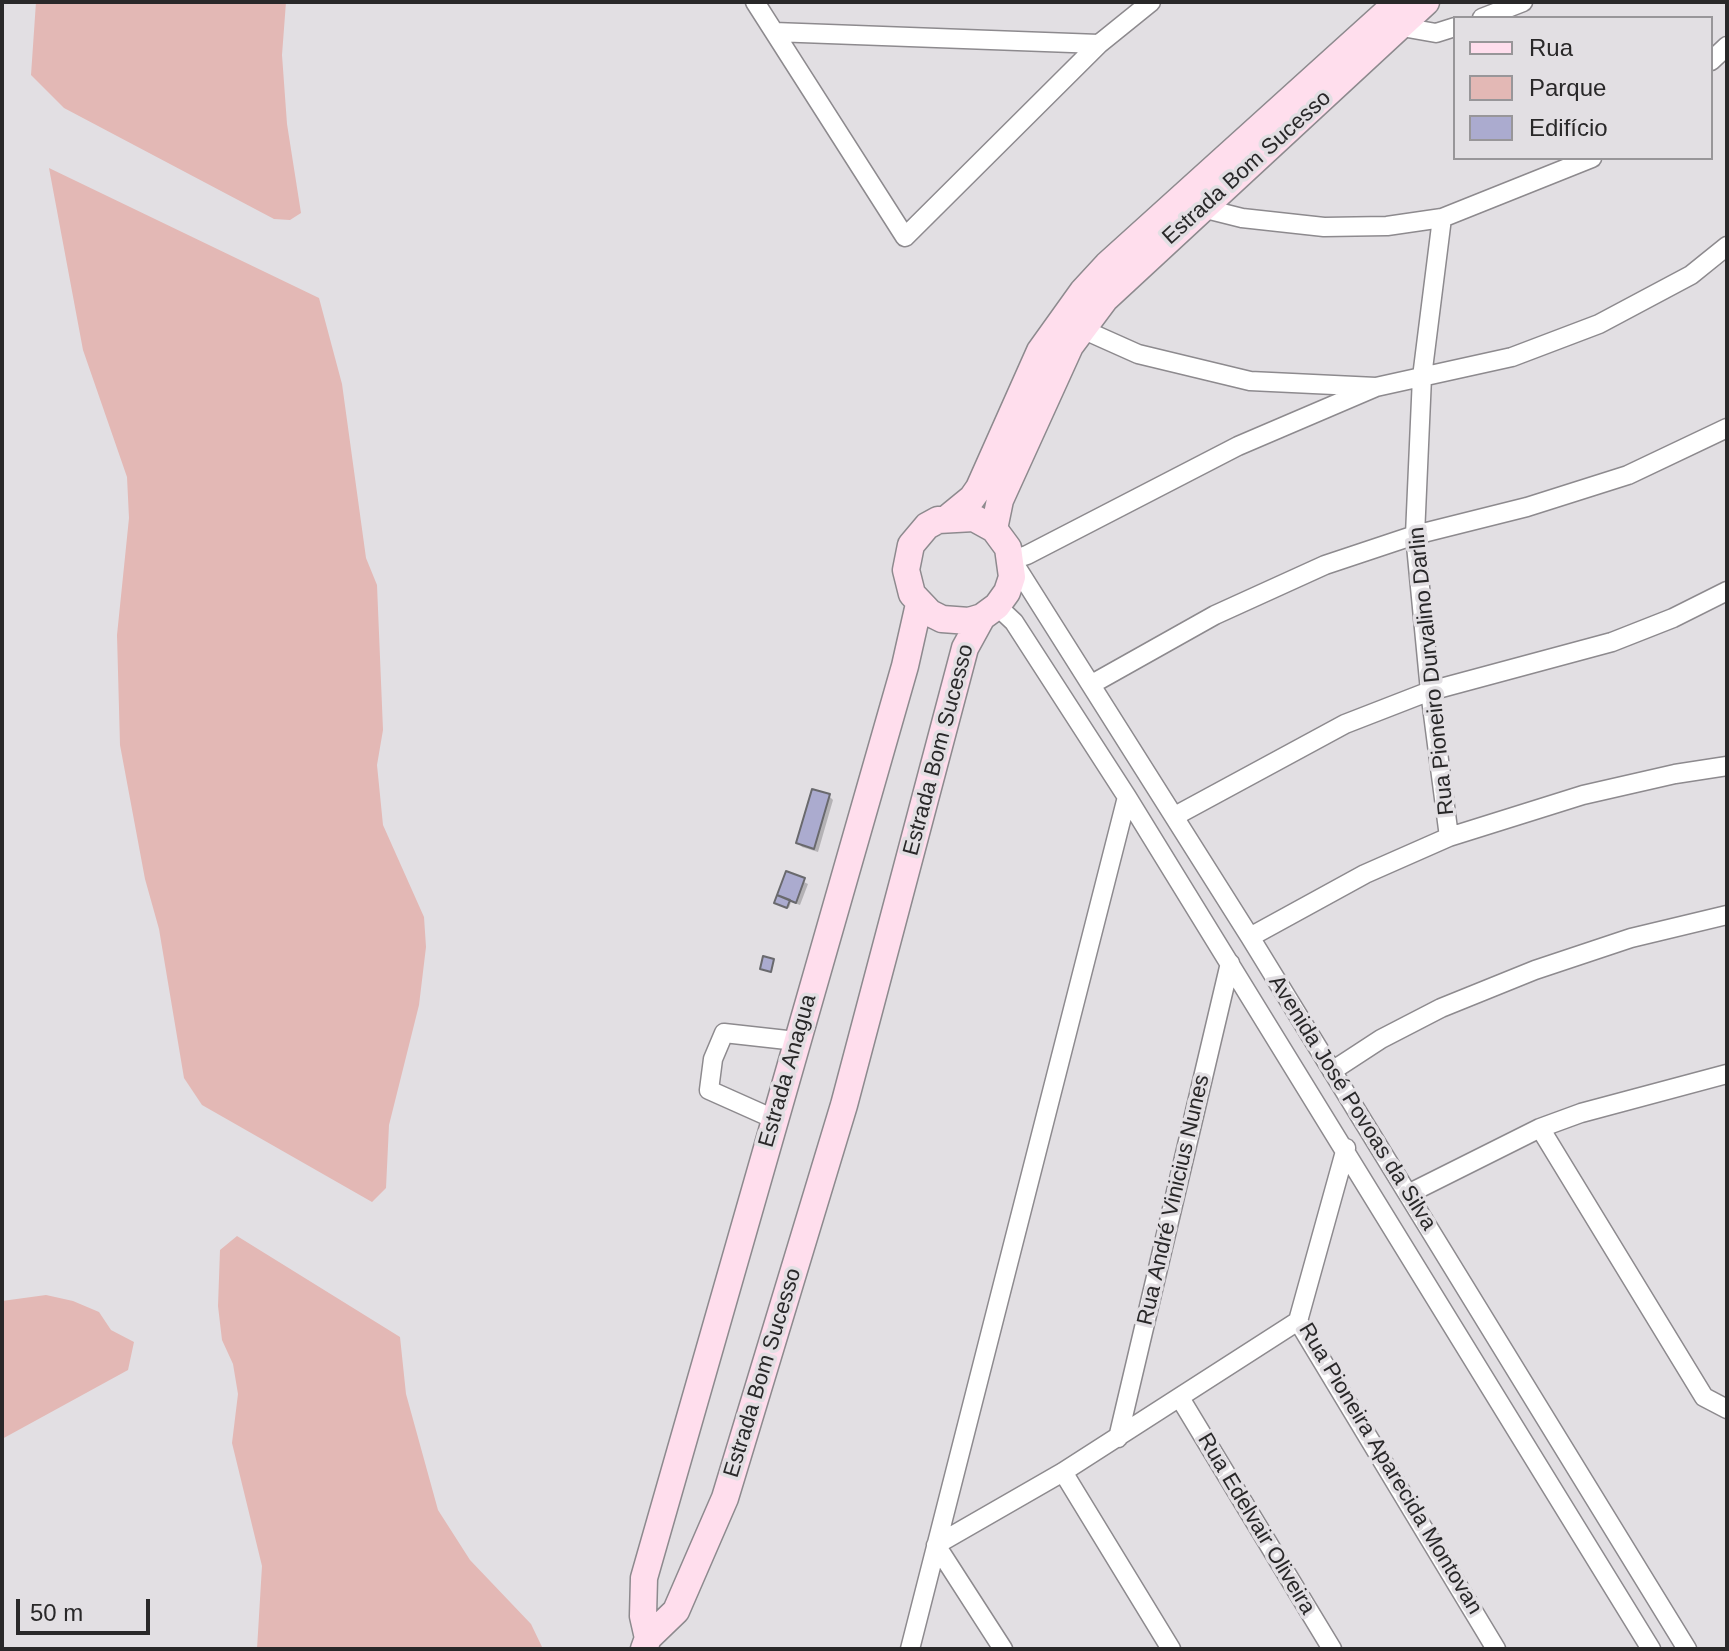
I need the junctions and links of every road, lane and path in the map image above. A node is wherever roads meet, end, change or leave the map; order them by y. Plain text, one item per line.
1 (755, 2) edge
2 (1151, 2) edge
3 (1426, 2) edge
4 (1523, 2) edge
5 (1396, 15) edge
6 (1487, 16) edge
7 (1453, 28) edge
8 (774, 32) junction
9 (1099, 44) junction
10 (1587, 160) edge
11 (1202, 208) junction
12 (1442, 218) junction
13 (1727, 246) edge
14 (1082, 329) junction
15 (1422, 377) junction
16 (1376, 387) junction
17 (1727, 428) edge
18 (1013, 441) junction
19 (950, 516) junction
20 (994, 529) junction
21 (1415, 535) junction
22 (1012, 560) junction
23 (1727, 591) edge
24 (919, 604) junction
25 (989, 611) junction
26 (1092, 684) junction
27 (1430, 691) junction
28 (1727, 766) edge
29 (1127, 797) junction
30 (1175, 816) junction
31 (1449, 837) junction
32 (1727, 915) edge
33 (1250, 937) junction
34 (1230, 963) junction
35 (796, 1041) junction
36 (1332, 1071) junction
37 (1727, 1074) edge
38 (774, 1119) junction
39 (1540, 1128) junction
40 (1346, 1148) junction
41 (1408, 1194) junction
42 (1298, 1321) junction
43 (1180, 1398) junction
44 (1727, 1409) edge
45 (1556, 1432) junction
46 (1118, 1438) junction
47 (1528, 1449) junction
48 (1063, 1472) junction
49 (936, 1545) junction
50 (646, 1643) edge
51 (1649, 1648) edge
52 (910, 1649) edge
53 (1003, 1649) edge
54 (1171, 1649) edge
55 (1332, 1649) edge
56 (1496, 1649) edge
57 (1687, 1649) edge

1 - 8 street
2 - 9 street
3 - 5 main road, Estrada Bom Sucesso
4 - 6 street
5 - 7 street
5 - 11 main road, Estrada Bom Sucesso
5 - 18 main road, Estrada Bom Sucesso
8 - 9 street
8 - 9 street
10 - 12 street
11 - 12 street
11 - 14 main road, Estrada Bom Sucesso
12 - 15 street, Rua Pioneiro Durvalino Darlin
13 - 15 street
14 - 16 street
14 - 18 main road, Estrada Bom Sucesso
15 - 16 street
15 - 21 street, Rua Pioneiro Durvalino Darlin
16 - 22 street
17 - 21 street
18 - 19 main road, Estrada Bom Sucesso
18 - 20 main road, Estrada Bom Sucesso
19 - 20 main road
19 - 24 main road
20 - 22 main road
21 - 26 street
21 - 27 street, Rua Pioneiro Durvalino Darlin
22 - 25 main road, Estrada Bom Sucesso
22 - 26 street, Avenida José Povoas da Silva
23 - 27 street
24 - 25 main road
24 - 35 main road, Estrada Anagua
25 - 29 street, Avenida José Povoas da Silva
25 - 50 main road, Estrada Bom Sucesso
26 - 30 street, Avenida José Povoas da Silva
27 - 30 street
27 - 31 street, Rua Pioneiro Durvalino Darlin
28 - 31 street
29 - 34 street, Avenida José Povoas da Silva
29 - 49 street
30 - 33 street, Avenida José Povoas da Silva
31 - 33 street
32 - 36 street
33 - 36 street, Avenida José Povoas da Silva
34 - 40 street, Avenida José Povoas da Silva
34 - 46 street, Rua André Vinicius Nunes
35 - 38 main road, Estrada Anagua
35 - 38 street
36 - 41 street, Avenida José Povoas da Silva
37 - 39 street
38 - 50 main road, Estrada Anagua
39 - 41 street
39 - 44 street
40 - 42 street, Rua Pioneira Aparecida Montovan
40 - 47 street, Avenida José Povoas da Silva
41 - 45 street, Avenida José Povoas da Silva
42 - 43 street
42 - 56 street, Rua Pioneira Aparecida Montovan
43 - 46 street
43 - 55 street, Rua Edelvair Oliveira
45 - 47 street
45 - 57 street, Avenida José Povoas da Silva
46 - 48 street
47 - 51 street, Avenida José Povoas da Silva
48 - 49 street
48 - 54 street
49 - 52 street
49 - 53 street

